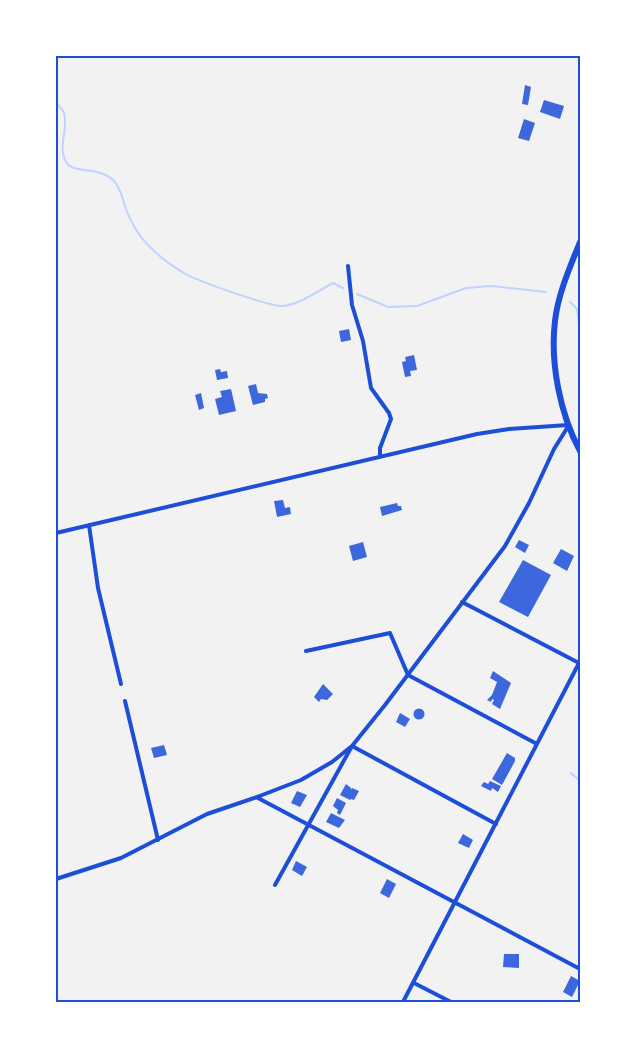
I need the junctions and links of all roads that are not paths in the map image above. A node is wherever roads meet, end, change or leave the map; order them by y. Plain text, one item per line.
1 (580, 242) edge
2 (348, 266) dead end
3 (569, 425) junction
4 (580, 451) edge
5 (380, 456) junction
6 (89, 525) junction
7 (56, 533) edge
8 (462, 602) junction
9 (306, 651) dead end
10 (579, 663) edge
11 (408, 675) junction
12 (121, 684) dead end
13 (125, 701) dead end
14 (537, 744) junction
15 (352, 746) junction
16 (257, 797) junction
17 (496, 824) junction
18 (309, 825) junction
19 (158, 840) junction
20 (56, 879) edge
21 (275, 885) dead end
22 (455, 903) junction
23 (580, 969) edge
24 (414, 983) junction
25 (403, 1002) edge
26 (451, 1002) edge

1 - 3 main road
2 - 5 street
3 - 4 main road
3 - 5 street
3 - 8 street
5 - 6 street
6 - 7 street
6 - 12 street
8 - 10 street
8 - 11 street
9 - 11 street
10 - 14 street
11 - 14 street
11 - 15 street
13 - 19 street
14 - 17 street
15 - 16 street
15 - 17 street
15 - 18 street
16 - 18 street
16 - 19 street
17 - 22 street
18 - 21 street
18 - 22 street
19 - 20 street
22 - 23 street
22 - 24 street
24 - 25 street
24 - 26 street

